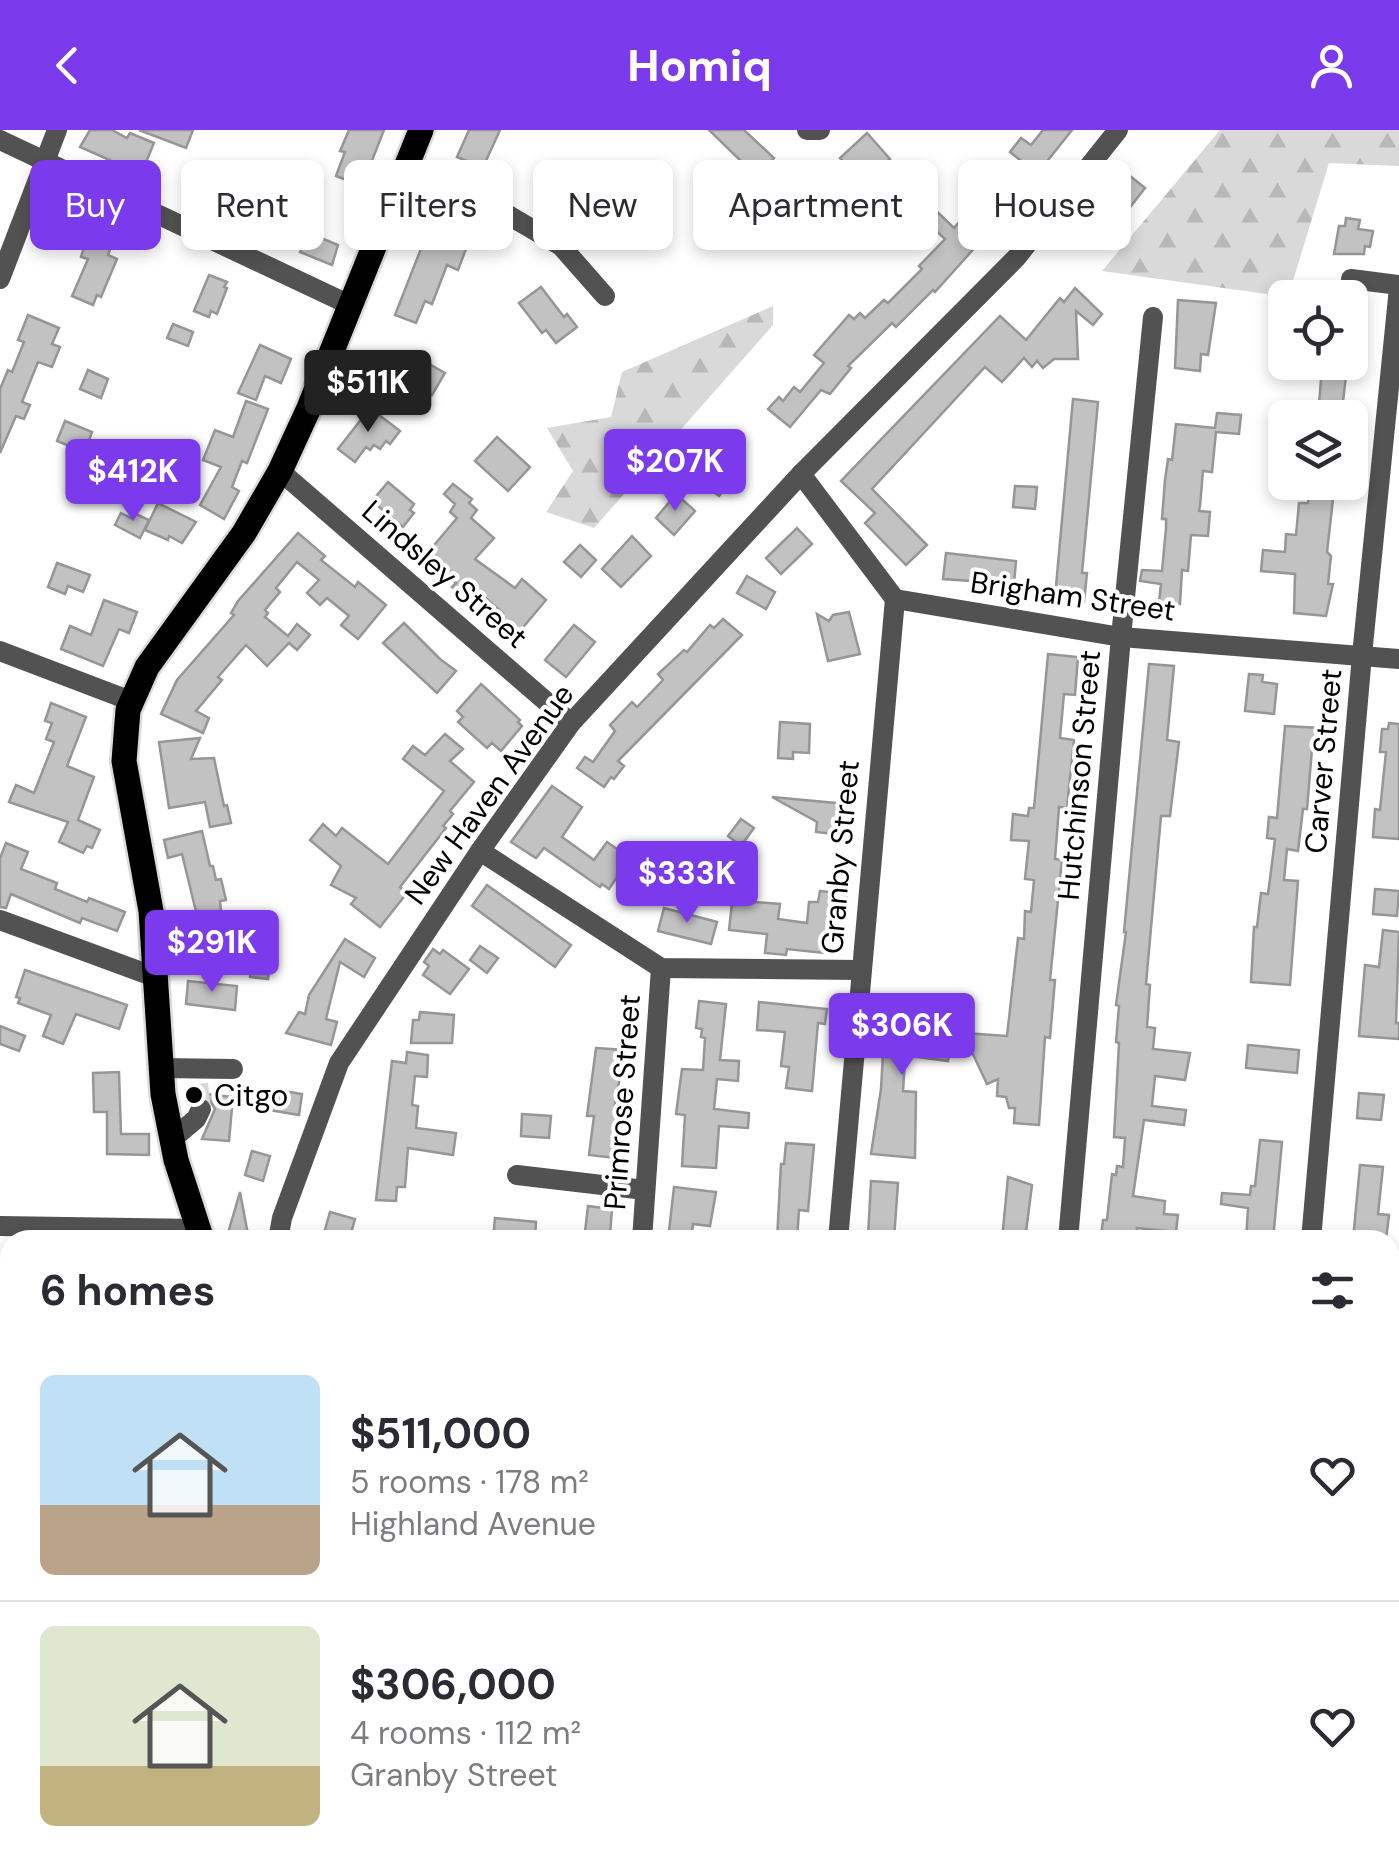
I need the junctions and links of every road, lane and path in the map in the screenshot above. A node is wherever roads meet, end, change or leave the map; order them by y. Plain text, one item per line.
1 (57, 130) edge
2 (421, 130) edge
3 (807, 130) edge
4 (820, 130) edge
5 (1118, 130) edge
6 (0, 140) edge
7 (44, 160) joint
8 (409, 160) edge
9 (30, 198) edge
10 (161, 215) edge
11 (513, 218) edge
12 (372, 250) edge
13 (0, 279) edge
14 (1351, 279) dead end
15 (1399, 286) edge
16 (605, 296) dead end
17 (350, 304) junction
18 (1153, 316) dead end
19 (280, 471) junction
20 (801, 474) junction
21 (895, 599) junction
22 (1121, 637) junction
23 (0, 651) edge
24 (1362, 655) junction
25 (1399, 658) edge
26 (131, 701) junction
27 (571, 723) junction
28 (480, 851) junction
29 (0, 920) edge
30 (662, 968) junction
31 (860, 970) junction
32 (155, 977) junction
33 (160, 1068) junction
34 (232, 1069) dead end
35 (196, 1112) dead end
36 (171, 1140) junction
37 (516, 1176) dead end
38 (646, 1190) junction
39 (0, 1226) edge
40 (100, 1230) edge
41 (199, 1230) edge
42 (280, 1230) edge
43 (643, 1230) edge
44 (839, 1230) edge
45 (1069, 1230) edge
46 (1312, 1230) edge

1 - 7 street
2 - 8 main road
3 - 4 street
5 - 20 street, New Haven Avenue
6 - 7 street
9 - 13 street
10 - 17 street
11 - 16 street
12 - 17 main road
14 - 15 street
15 - 24 street, Carver Street
17 - 19 main road
18 - 22 street, Hutchinson Street
19 - 26 main road
19 - 27 street, Lindsley Street
20 - 21 street
20 - 27 street, New Haven Avenue
21 - 22 street, Brigham Street
21 - 31 street, Granby Street
22 - 24 street, Brigham Street
22 - 45 street, Hutchinson Street
23 - 26 street
24 - 25 street, Brigham Street
24 - 46 street, Carver Street
26 - 32 main road
27 - 28 street, New Haven Avenue
28 - 30 street
28 - 42 street, New Haven Avenue
29 - 32 street
30 - 31 street
30 - 38 street, Primrose Street
31 - 44 street, Granby Street
32 - 33 main road
33 - 34 street
33 - 36 main road
35 - 36 street
36 - 41 main road
37 - 38 street
38 - 43 street, Primrose Street
39 - 40 street

